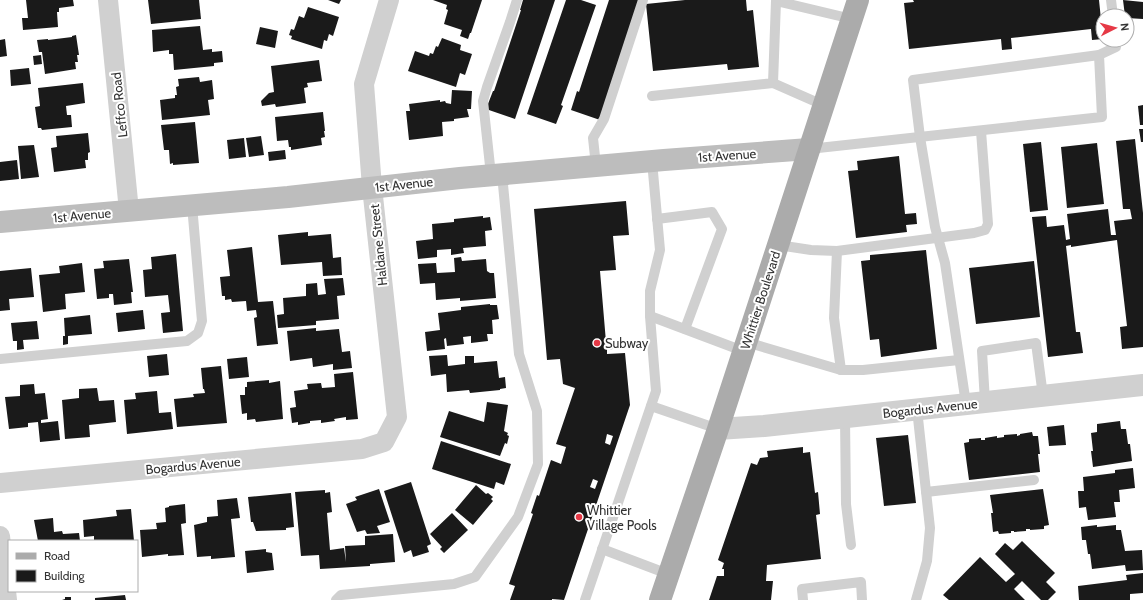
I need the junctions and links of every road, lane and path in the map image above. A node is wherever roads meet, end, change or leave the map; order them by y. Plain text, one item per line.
1 (108, 0) edge
2 (389, 0) edge
3 (516, 0) edge
4 (643, 0) edge
5 (855, 9) edge
6 (1114, 48) edge
7 (1099, 54) junction
8 (774, 83) junction
9 (652, 96) dead end
10 (823, 105) junction
11 (981, 131) junction
12 (920, 137) junction
13 (809, 149) junction
14 (652, 161) junction
15 (596, 166) junction
16 (496, 175) junction
17 (372, 187) junction
18 (192, 205) junction
19 (129, 211) junction
20 (657, 219) junction
21 (0, 222) edge
22 (938, 237) junction
23 (778, 245) junction
24 (836, 251) junction
25 (650, 316) junction
26 (685, 329) junction
27 (744, 347) junction
28 (0, 359) edge
29 (959, 360) junction
30 (841, 370) junction
31 (1143, 385) edge
32 (1043, 396) junction
33 (975, 403) junction
34 (651, 406) junction
35 (917, 409) junction
36 (845, 417) junction
37 (718, 430) junction
38 (384, 442) joint
39 (1034, 480) dead end
40 (0, 483) edge
41 (926, 492) junction
42 (0, 536) edge
43 (851, 545) dead end
44 (602, 549) junction
45 (668, 574) junction
46 (7, 600) edge
47 (336, 600) edge
48 (585, 600) edge
49 (660, 600) edge
50 (803, 600) edge
51 (862, 600) edge
52 (916, 600) edge

1 - 19 street, Leffco Road
2 - 17 street, Haldane Street
3 - 16 lane
4 - 15 lane
5 - 8 lane
5 - 10 main road, Whittier Boulevard
6 - 7 lane
7 - 11 lane
7 - 12 lane
8 - 9 lane
8 - 10 lane
10 - 13 main road, Whittier Boulevard
11 - 12 lane
11 - 22 lane
12 - 13 lane
12 - 22 lane
13 - 14 main road, 1st Avenue
13 - 23 main road, Whittier Boulevard
14 - 15 main road, 1st Avenue
14 - 20 lane
15 - 16 main road, 1st Avenue
16 - 17 main road, 1st Avenue
16 - 47 lane
17 - 18 main road, 1st Avenue
17 - 38 street, Haldane Street
18 - 19 main road, 1st Avenue
18 - 28 lane
19 - 21 main road, 1st Avenue
20 - 25 lane
20 - 26 lane
22 - 24 lane
22 - 29 lane
23 - 24 lane
23 - 27 main road, Whittier Boulevard
24 - 30 lane
25 - 26 lane
25 - 34 lane
26 - 27 lane
27 - 30 lane
27 - 37 main road, Whittier Boulevard
29 - 30 lane
29 - 33 lane
31 - 32 street, Bogardus Avenue
32 - 33 street, Bogardus Avenue
32 - 33 lane
33 - 35 street, Bogardus Avenue
34 - 37 lane
34 - 44 lane
35 - 36 street, Bogardus Avenue
35 - 41 lane
36 - 37 street, Bogardus Avenue
36 - 43 lane
37 - 45 main road, Whittier Boulevard
38 - 40 street, Bogardus Avenue
39 - 41 lane
41 - 52 lane
42 - 46 street
44 - 45 lane
44 - 48 lane
45 - 49 main road, Whittier Boulevard
50 - 51 lane

